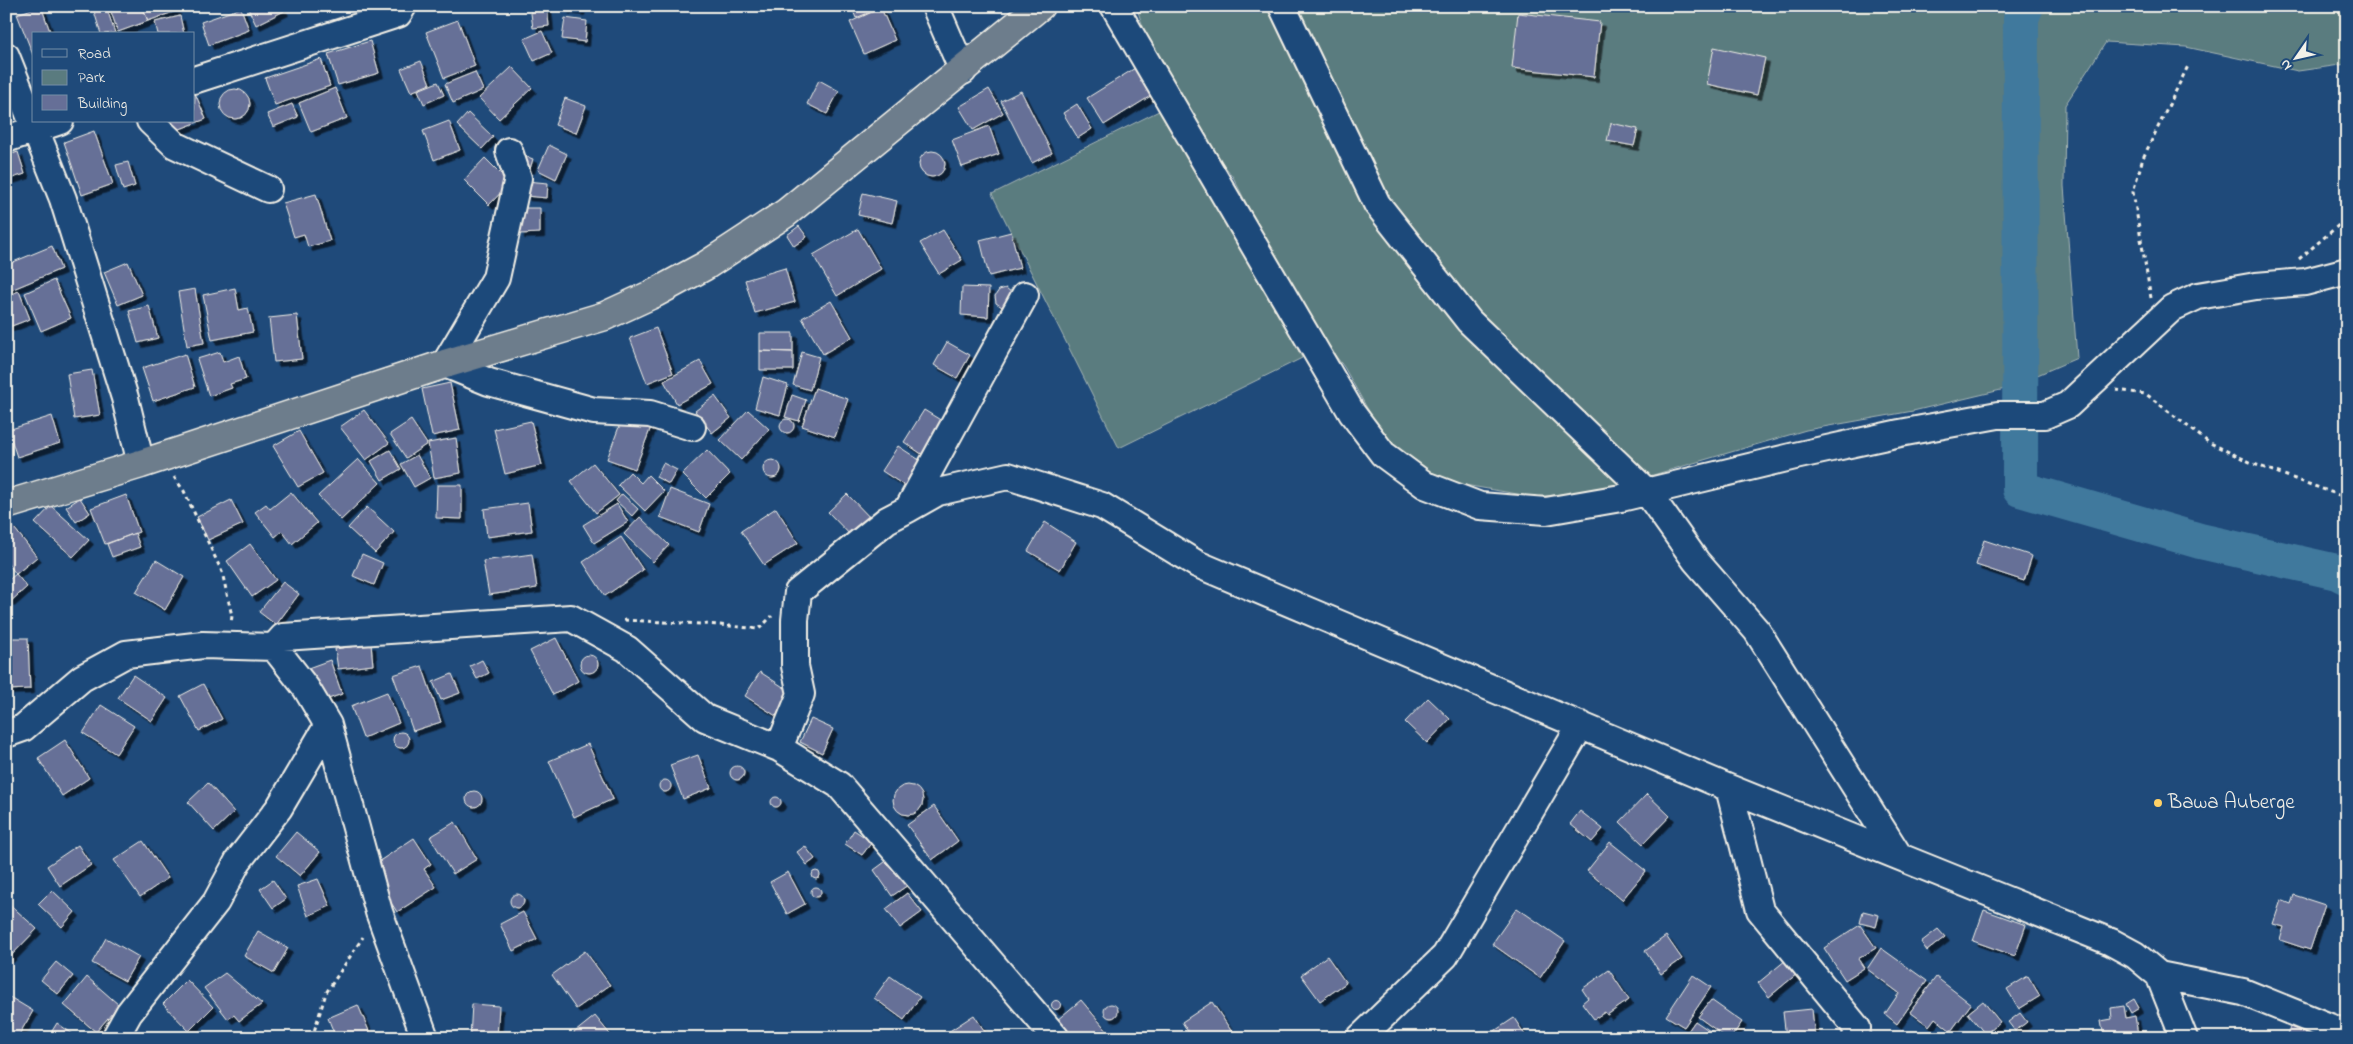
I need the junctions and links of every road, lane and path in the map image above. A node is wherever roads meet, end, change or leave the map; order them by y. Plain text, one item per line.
1 (403, 6) edge
2 (935, 6) edge
3 (1040, 6) edge
4 (1114, 6) edge
5 (1282, 6) edge
6 (6, 56) edge
7 (2189, 64) dead end
8 (963, 70) junction
9 (195, 80) edge
10 (32, 121) edge
11 (32, 122) edge
12 (57, 122) edge
13 (151, 122) edge
14 (35, 129) junction
15 (6, 139) edge
16 (509, 151) dead end
17 (268, 189) dead end
18 (2347, 218) edge
19 (2297, 261) dead end
20 (2347, 271) edge
21 (1025, 295) dead end
22 (2156, 323) junction
23 (445, 364) junction
24 (2091, 384) junction
25 (692, 427) dead end
26 (151, 461) junction
27 (1647, 492) junction
28 (2347, 498) edge
29 (6, 506) edge
30 (908, 509) junction
31 (798, 592) junction
32 (620, 620) dead end
33 (228, 646) junction
34 (274, 647) junction
35 (328, 725) junction
36 (1581, 725) junction
37 (6, 734) edge
38 (779, 748) junction
39 (1729, 788) junction
40 (1899, 856) junction
41 (379, 912) junction
42 (2159, 975) junction
43 (2347, 1034) edge
44 (115, 1038) edge
45 (312, 1038) edge
46 (425, 1038) edge
47 (1056, 1038) edge
48 (1360, 1038) edge
49 (1856, 1038) edge
50 (2184, 1038) edge

1 - 9 street
2 - 8 street
3 - 8 highway
4 - 27 street
5 - 27 street
6 - 10 street
7 - 22 path
8 - 23 highway
11 - 14 street
12 - 14 street
13 - 17 street
14 - 15 street
14 - 26 street
16 - 23 street
18 - 19 path
20 - 22 street
21 - 30 street
22 - 24 street
23 - 25 street
23 - 26 highway
24 - 27 street
24 - 28 path
26 - 29 highway
26 - 33 path
27 - 40 street
30 - 31 street
30 - 36 street
31 - 32 path
31 - 38 street
33 - 34 street
33 - 37 street
34 - 35 street
34 - 38 street
35 - 41 street
35 - 44 street
36 - 39 street
36 - 48 street
38 - 47 street
39 - 40 street
39 - 49 street
40 - 42 street
41 - 45 path
41 - 46 street
42 - 43 street
42 - 50 street

